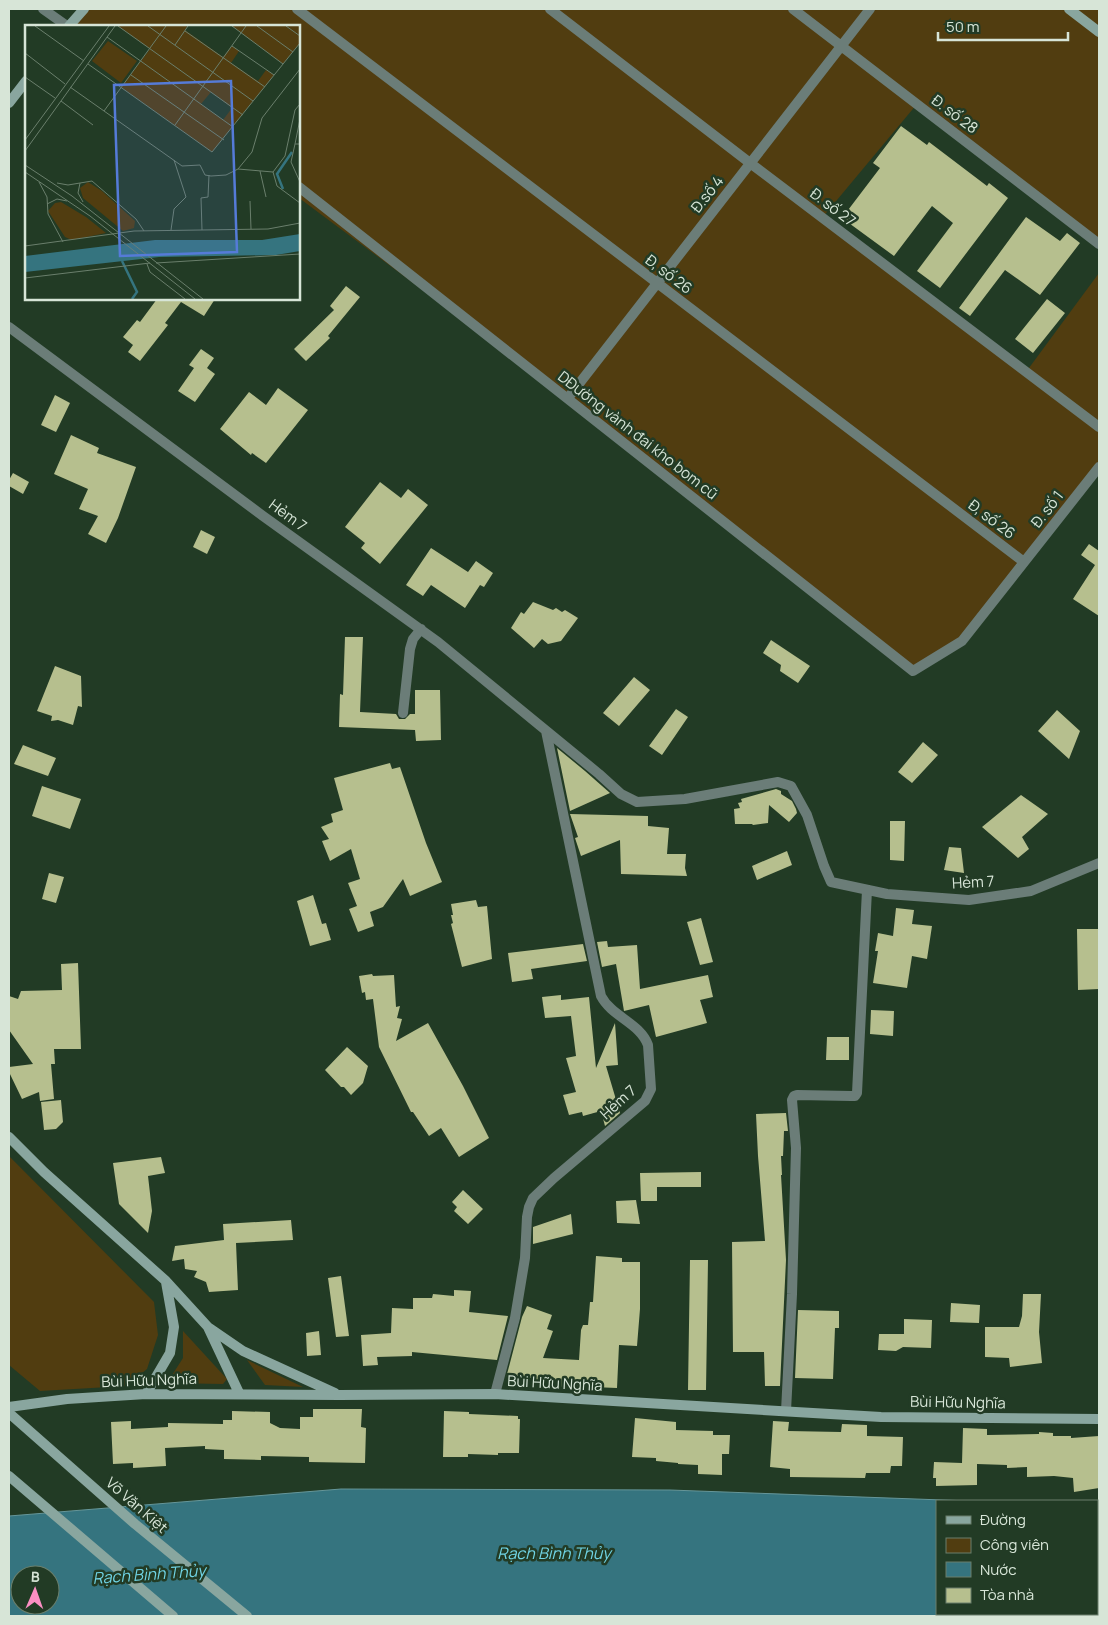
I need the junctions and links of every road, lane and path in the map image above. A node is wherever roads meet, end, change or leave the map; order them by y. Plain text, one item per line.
1 (43, 9) edge
2 (84, 9) edge
3 (297, 9) edge
4 (550, 9) edge
5 (793, 9) edge
6 (870, 9) edge
7 (1069, 9) edge
8 (67, 25) edge
9 (69, 25) edge
10 (1099, 32) edge
11 (841, 46) junction
12 (25, 82) edge
13 (9, 104) edge
14 (750, 163) junction
15 (300, 188) edge
16 (300, 188) edge
17 (1099, 244) edge
18 (657, 283) junction
19 (9, 327) edge
20 (568, 398) junction
21 (1099, 427) edge
22 (1099, 467) edge
23 (1024, 562) junction
24 (776, 563) junction
25 (421, 630) junction
26 (962, 641) joint
27 (403, 713) dead end
28 (546, 730) junction
29 (1099, 863) edge
30 (867, 890) junction
31 (9, 1137) edge
32 (166, 1282) junction
33 (208, 1327) junction
34 (146, 1394) junction
35 (239, 1394) junction
36 (495, 1394) junction
37 (340, 1395) junction
38 (9, 1407) edge
39 (786, 1411) junction
40 (9, 1413) edge
41 (1099, 1419) edge
42 (9, 1476) edge
43 (173, 1616) edge
44 (247, 1616) edge

1 - 8 street
2 - 9 main road
3 - 18 street, Đ, số 26
4 - 14 street, Đ. số 27
5 - 11 street, Đ. số 28
6 - 11 street, Đ.số 4
7 - 10 main road
11 - 14 street, Đ.số 4
11 - 17 street, Đ. số 28
12 - 13 main road
14 - 18 street, Đ.số 4
14 - 21 street, Đ. số 27
15 - 20 street, DĐường vành đai kho bom cũ
16 - 24 street
18 - 20 street, Đ.số 4
18 - 23 street, Đ, số 26
19 - 25 street, Hẻm 7
20 - 24 street, DĐường vành đai kho bom cũ
22 - 23 street, Đ. số 1
23 - 26 street, Đ. số 1
24 - 26 street, DĐường vành đai kho bom cũ
25 - 27 street
25 - 28 street, Hẻm 7
28 - 30 street, Hẻm 7
28 - 36 street, Hẻm 7
29 - 30 street, Hẻm 7
30 - 39 street
31 - 32 main road
32 - 33 main road
32 - 34 main road
33 - 35 main road
33 - 37 main road
34 - 35 main road, Bùi Hữu Nghĩa
34 - 38 main road, Bùi Hữu Nghĩa
35 - 37 main road, Bùi Hữu Nghĩa
36 - 37 main road, Bùi Hữu Nghĩa
36 - 39 main road, Bùi Hữu Nghĩa
39 - 41 main road, Bùi Hữu Nghĩa
40 - 44 main road, Võ Văn Kiệt
42 - 43 main road

